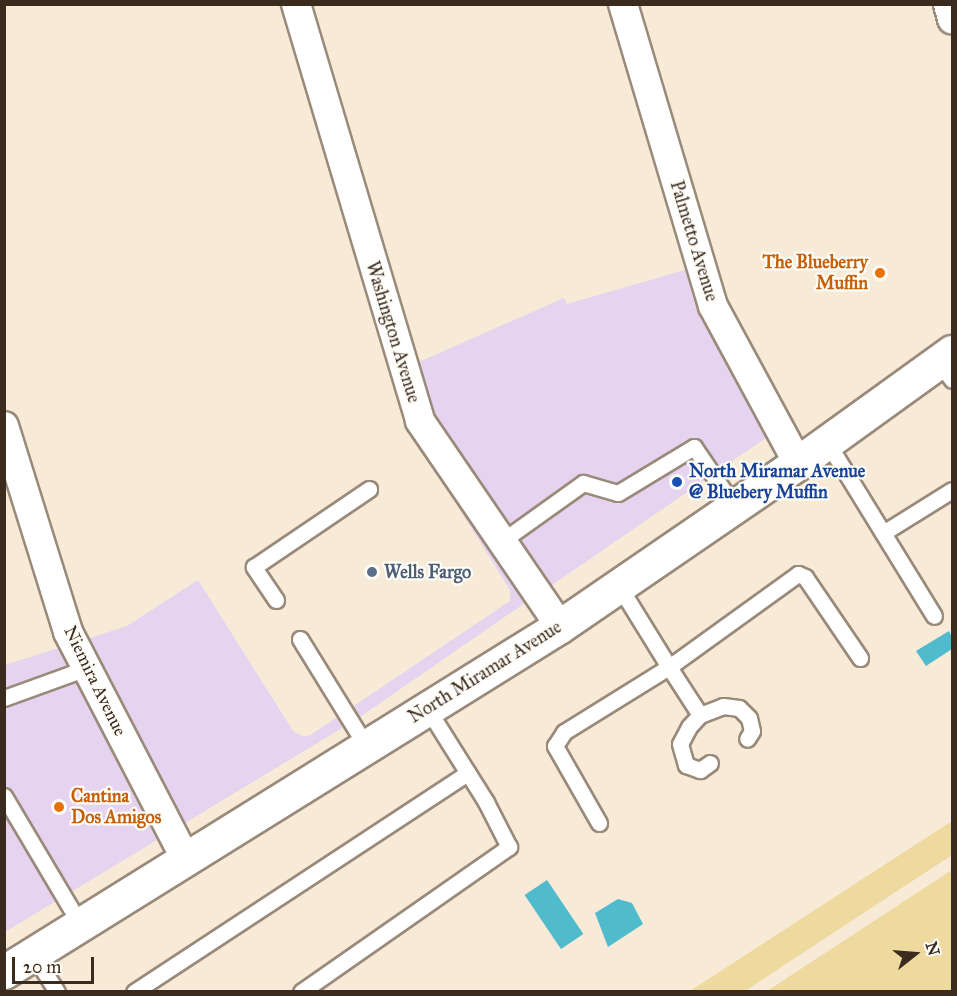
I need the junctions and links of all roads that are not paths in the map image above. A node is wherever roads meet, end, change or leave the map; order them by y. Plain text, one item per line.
1 (296, 4) edge
2 (623, 4) edge
3 (948, 4) edge
4 (952, 19) edge
5 (948, 365) edge
6 (4, 426) edge
7 (827, 442) junction
8 (798, 463) junction
9 (369, 489) dead end
10 (952, 490) edge
11 (734, 506) junction
12 (883, 533) junction
13 (502, 541) junction
14 (619, 586) junction
15 (276, 600) dead end
16 (934, 616) dead end
17 (560, 626) junction
18 (300, 639) dead end
19 (860, 658) dead end
20 (669, 667) junction
21 (87, 668) junction
22 (4, 698) edge
23 (427, 708) junction
24 (700, 715) junction
25 (747, 739) dead end
26 (366, 746) junction
27 (710, 763) dead end
28 (468, 773) junction
29 (4, 796) edge
30 (599, 823) dead end
31 (185, 858) junction
32 (80, 924) junction
33 (33, 954) junction
34 (4, 972) edge
35 (57, 992) edge
36 (134, 992) edge
37 (300, 992) edge

1 - 13 street, Washington Avenue
2 - 8 street, Palmetto Avenue
3 - 4 street
5 - 7 main road, North Miramar Avenue
6 - 21 street, Niemira Avenue
7 - 8 main road, North Miramar Avenue
7 - 12 lane
8 - 11 main road, North Miramar Avenue
9 - 15 lane
10 - 12 lane
11 - 13 lane
11 - 14 main road, North Miramar Avenue
12 - 16 lane
13 - 17 street, Washington Avenue
14 - 17 main road, North Miramar Avenue
14 - 20 lane
17 - 23 main road, North Miramar Avenue
18 - 26 lane
19 - 20 lane
20 - 24 lane
20 - 30 lane
21 - 22 lane
21 - 31 street, Niemira Avenue
23 - 26 main road, North Miramar Avenue
23 - 28 lane
24 - 25 lane
24 - 27 lane
26 - 31 main road, North Miramar Avenue
28 - 36 lane
28 - 37 lane
29 - 32 lane
31 - 32 main road, North Miramar Avenue
32 - 33 main road, North Miramar Avenue
33 - 34 main road, North Miramar Avenue
33 - 35 lane

